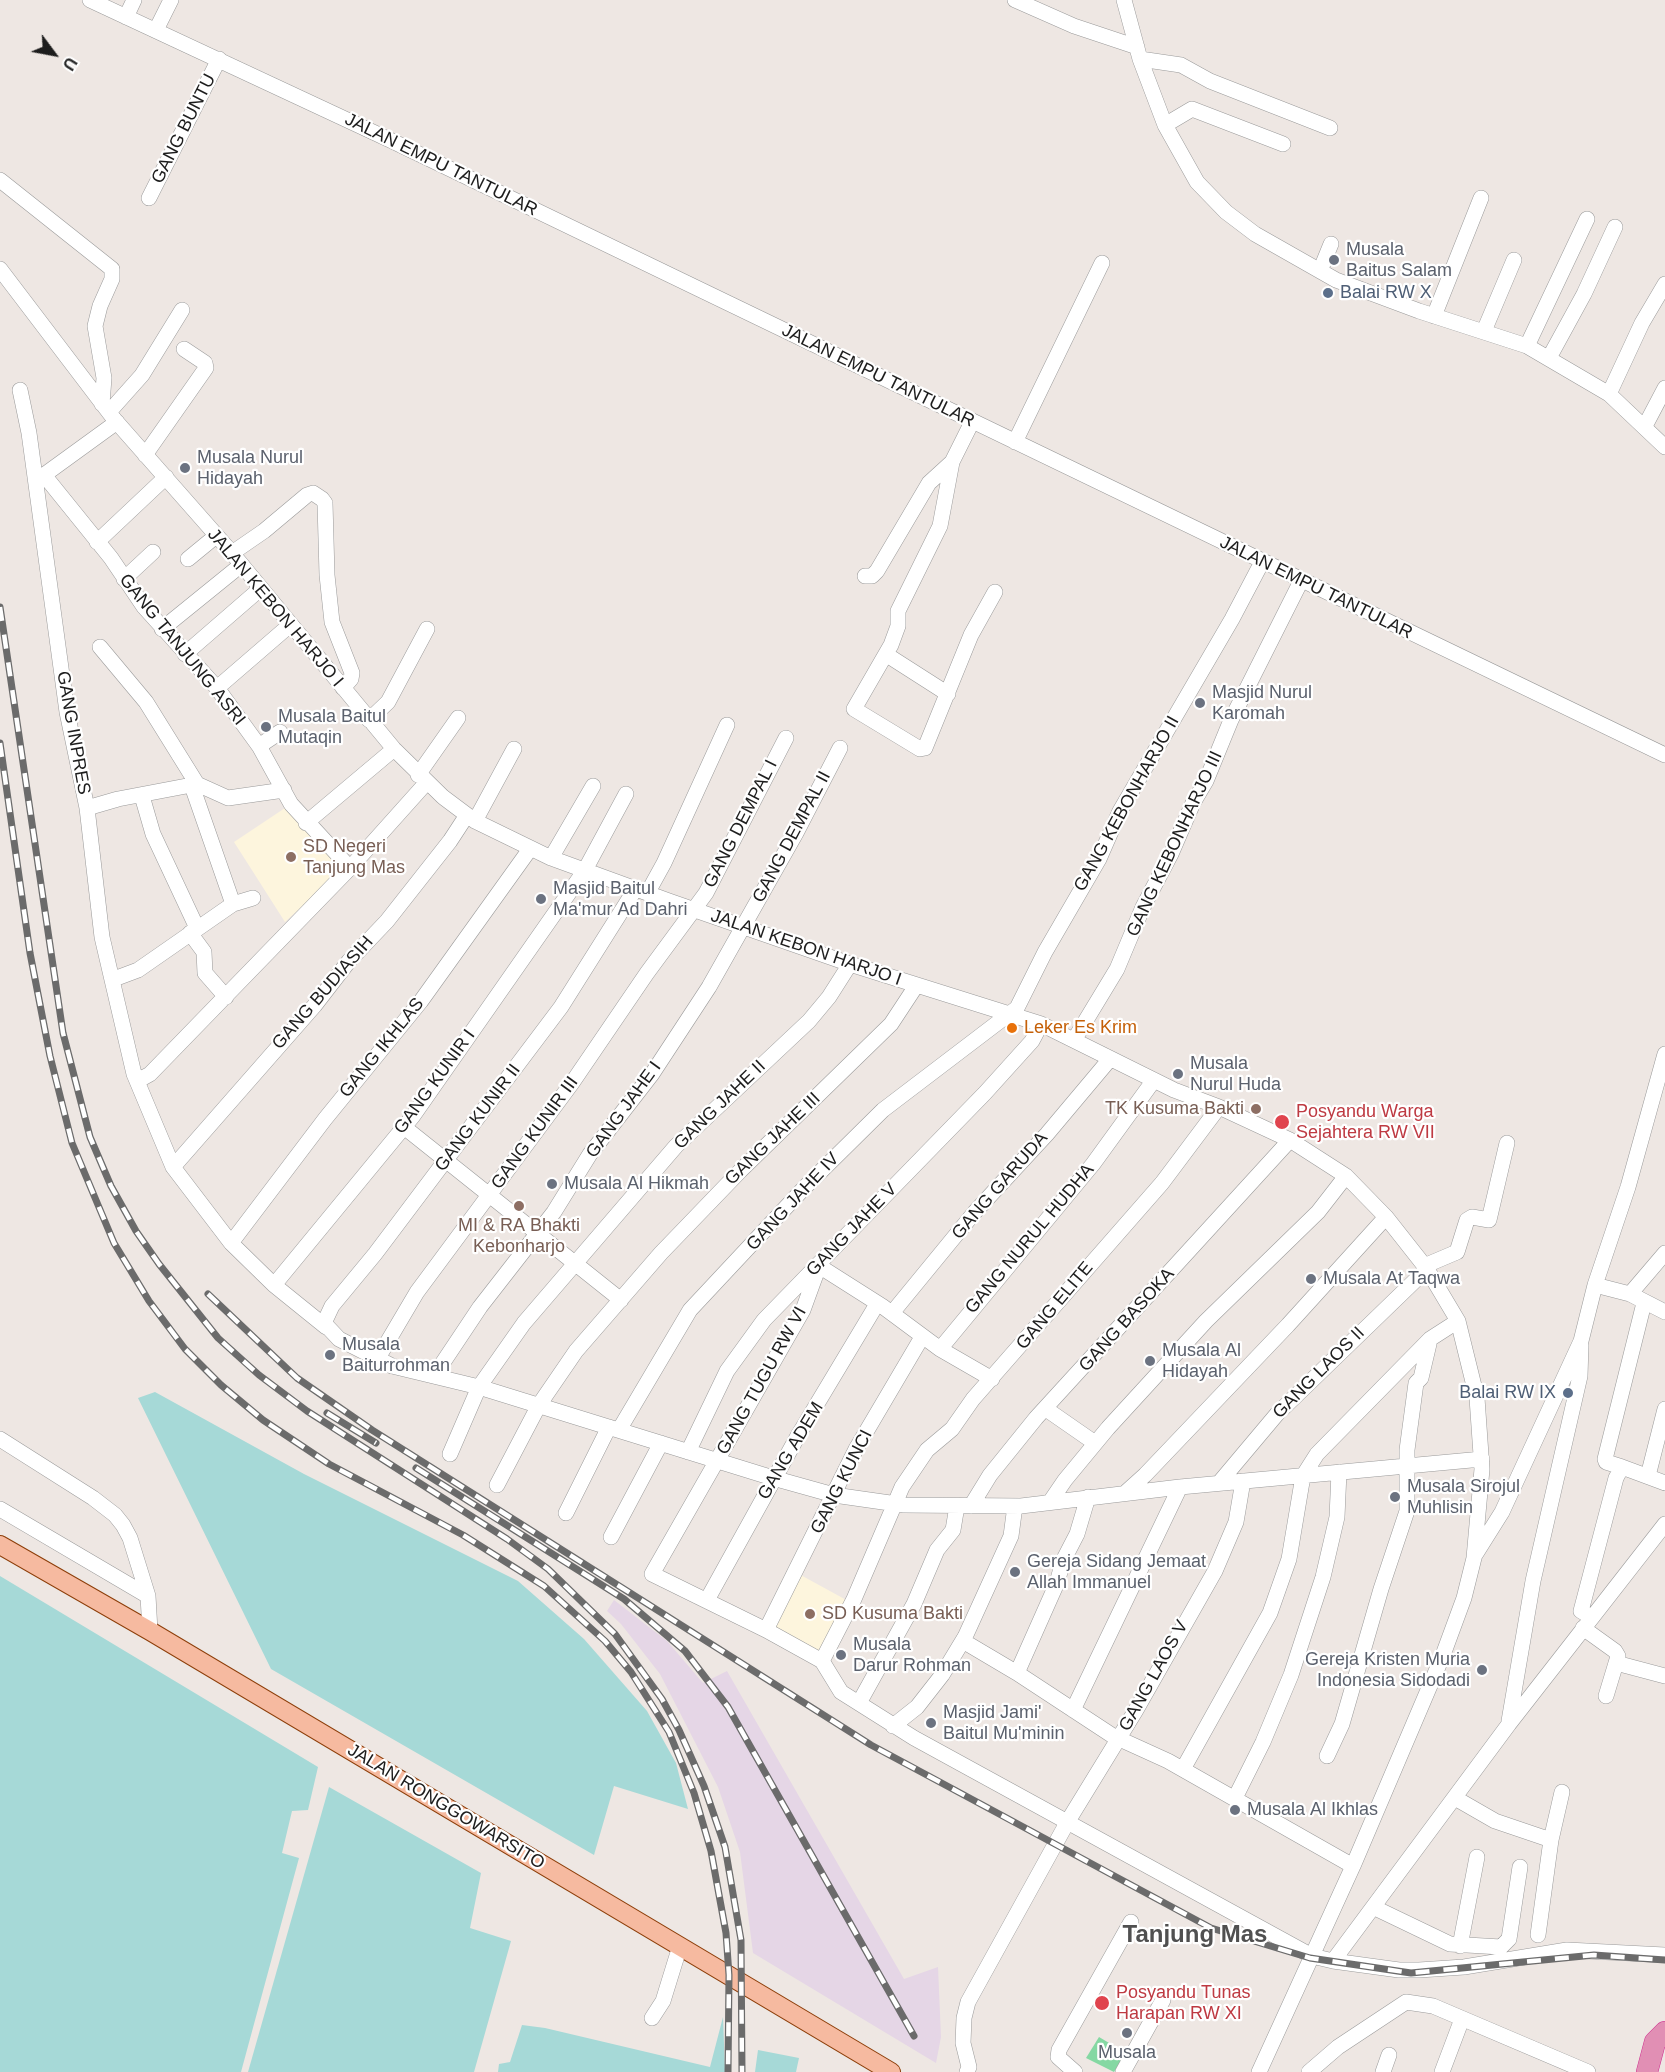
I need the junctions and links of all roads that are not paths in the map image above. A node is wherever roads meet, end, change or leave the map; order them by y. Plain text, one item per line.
1 (90, 0) edge
2 (134, 0) edge
3 (171, 0) edge
4 (1015, 0) edge
5 (1124, 0) edge
6 (126, 17) junction
7 (156, 30) junction
8 (1139, 53) junction
9 (219, 59) junction
10 (1165, 125) junction
11 (1330, 128) dead end
12 (1283, 144) dead end
13 (0, 180) edge
14 (149, 198) dead end
15 (1481, 198) dead end
16 (1587, 219) dead end
17 (1615, 227) dead end
18 (1331, 244) dead end
19 (1514, 260) dead end
20 (1102, 263) dead end
21 (0, 269) edge
22 (1320, 271) junction
23 (1665, 284) edge
24 (182, 310) dead end
25 (1434, 316) junction
26 (1484, 331) junction
27 (1527, 346) junction
28 (184, 349) dead end
29 (1549, 358) junction
30 (1665, 388) edge
31 (20, 390) dead end
32 (1609, 394) junction
33 (109, 413) junction
34 (972, 422) junction
35 (1645, 426) junction
36 (1015, 442) junction
37 (1665, 447) edge
38 (145, 455) junction
39 (952, 462) junction
40 (39, 477) junction
41 (166, 477) junction
42 (216, 536) junction
43 (97, 542) junction
44 (153, 552) dead end
45 (188, 559) dead end
46 (236, 559) junction
47 (1262, 562) junction
48 (865, 576) dead end
49 (124, 579) junction
50 (1301, 581) junction
51 (260, 589) junction
52 (995, 591) dead end
53 (290, 625) junction
54 (162, 629) junction
55 (427, 629) dead end
56 (100, 647) dead end
57 (185, 654) junction
58 (887, 655) junction
59 (217, 688) junction
60 (343, 688) junction
61 (948, 694) junction
62 (458, 718) dead end
63 (369, 720) junction
64 (727, 725) dead end
65 (280, 732) dead end
66 (786, 738) dead end
67 (259, 746) junction
68 (840, 748) dead end
69 (394, 749) junction
70 (514, 749) dead end
71 (1665, 755) edge
72 (423, 779) junction
73 (195, 785) junction
74 (593, 786) dead end
75 (284, 790) junction
76 (626, 794) dead end
77 (142, 796) junction
78 (87, 808) junction
79 (471, 818) junction
80 (306, 823) junction
81 (530, 849) junction
82 (551, 858) junction
83 (350, 868) junction
84 (585, 870) junction
85 (642, 890) junction
86 (253, 898) dead end
87 (232, 904) junction
88 (695, 910) junction
89 (744, 927) junction
90 (193, 930) junction
91 (850, 964) junction
92 (114, 979) junction
93 (916, 986) junction
94 (226, 997) junction
95 (1009, 1013) junction
96 (1041, 1024) junction
97 (1074, 1040) junction
98 (1665, 1053) edge
99 (1110, 1059) junction
100 (134, 1074) junction
101 (1154, 1080) junction
102 (1661, 1086) edge
103 (1219, 1107) junction
104 (404, 1127) junction
105 (1290, 1140) junction
106 (1507, 1143) dead end
107 (446, 1161) junction
108 (173, 1167) junction
109 (1346, 1176) junction
110 (490, 1196) junction
111 (1386, 1217) junction
112 (538, 1234) junction
113 (231, 1243) junction
114 (1665, 1253) edge
115 (576, 1264) junction
116 (819, 1266) junction
117 (1425, 1268) junction
118 (274, 1285) junction
119 (1595, 1285) junction
120 (1630, 1294) junction
121 (621, 1300) junction
122 (1644, 1303) junction
123 (877, 1304) junction
124 (1665, 1312) edge
125 (891, 1313) junction
126 (1458, 1321) junction
127 (326, 1328) junction
128 (922, 1337) junction
129 (1430, 1339) junction
130 (1581, 1341) junction
131 (940, 1349) junction
132 (378, 1358) junction
133 (434, 1376) junction
134 (992, 1379) junction
135 (479, 1387) junction
136 (539, 1405) junction
137 (1046, 1409) junction
138 (1665, 1409) edge
139 (614, 1428) junction
140 (0, 1438) edge
141 (661, 1443) junction
142 (1095, 1443) junction
143 (688, 1452) junction
144 (450, 1454) dead end
145 (1482, 1459) junction
146 (717, 1461) junction
147 (1407, 1465) junction
148 (1622, 1467) junction
149 (1339, 1472) junction
150 (1303, 1476) junction
151 (1647, 1476) junction
152 (773, 1478) junction
153 (1243, 1481) junction
154 (1219, 1483) junction
155 (1665, 1483) edge
156 (497, 1485) dead end
157 (1180, 1487) junction
158 (1125, 1493) junction
159 (834, 1495) junction
160 (1088, 1497) junction
161 (1050, 1502) junction
162 (893, 1504) junction
163 (964, 1506) junction
164 (1015, 1506) junction
165 (0, 1509) edge
166 (566, 1513) dead end
167 (1665, 1524) edge
168 (610, 1537) dead end
169 (0, 1545) edge
170 (1474, 1558) junction
171 (148, 1596) junction
172 (707, 1600) junction
173 (1587, 1623) junction
174 (766, 1629) junction
175 (150, 1631) junction
176 (963, 1641) junction
177 (822, 1661) junction
178 (1616, 1663) junction
179 (1017, 1673) junction
180 (1665, 1676) edge
181 (1606, 1696) dead end
182 (859, 1703) junction
183 (1073, 1710) junction
184 (1509, 1724) junction
185 (893, 1726) junction
186 (1119, 1739) junction
187 (1328, 1756) dead end
188 (1183, 1769) junction
189 (1562, 1792) dead end
190 (1235, 1798) junction
191 (1455, 1798) junction
192 (1068, 1821) junction
193 (1551, 1840) junction
194 (1477, 1857) dead end
195 (1353, 1866) junction
196 (1520, 1867) dead end
197 (1373, 1907) junction
198 (1131, 1922) dead end
199 (1538, 1935) dead end
200 (680, 1946) junction
201 (1460, 1946) junction
202 (1665, 1955) edge
203 (1312, 1956) junction
204 (1333, 1961) junction
205 (1163, 2000) dead end
206 (652, 2018) dead end
207 (1462, 2019) junction
208 (1665, 2032) edge
209 (1665, 2053) edge
210 (1389, 2055) dead end
211 (972, 2070) edge
212 (891, 2072) edge
213 (1075, 2072) edge
214 (1123, 2072) edge
215 (1258, 2072) edge
216 (1309, 2072) edge
217 (1383, 2072) edge
218 (1442, 2072) edge
219 (1588, 2072) edge
220 (1647, 2072) edge
221 (1661, 2072) edge

1 - 6 street, JALAN EMPU TANTULAR
2 - 6 street
3 - 7 street
4 - 8 street
5 - 8 street
6 - 7 street, JALAN EMPU TANTULAR
7 - 9 street, JALAN EMPU TANTULAR
8 - 10 street
8 - 11 street
9 - 14 street, GANG BUNTU
9 - 34 street, JALAN EMPU TANTULAR
10 - 12 street
10 - 22 street
13 - 33 street
15 - 25 street
16 - 27 street
17 - 29 street
18 - 22 street
19 - 26 street
20 - 36 street
21 - 33 street, JALAN KEBON HARJO I
22 - 25 street
23 - 32 street
24 - 33 street
25 - 26 street
26 - 27 street
27 - 29 street
28 - 38 street
29 - 32 street
30 - 35 street
31 - 40 street, GANG INPRES
32 - 35 street
33 - 38 street, JALAN KEBON HARJO I
33 - 40 street
34 - 36 street, JALAN EMPU TANTULAR
34 - 39 street
35 - 37 street
36 - 47 street, JALAN EMPU TANTULAR
38 - 41 street, JALAN KEBON HARJO I
39 - 48 street
39 - 58 street
40 - 43 street, GANG TANJUNG ASRI
40 - 78 street, GANG INPRES
41 - 42 street, JALAN KEBON HARJO I
41 - 43 street
42 - 45 street
42 - 46 street, JALAN KEBON HARJO I
43 - 49 street, GANG TANJUNG ASRI
44 - 49 street
46 - 51 street, JALAN KEBON HARJO I
46 - 54 street
46 - 60 street
47 - 50 street, JALAN EMPU TANTULAR
47 - 95 street, GANG KEBONHARJO II
49 - 54 street, GANG TANJUNG ASRI
50 - 71 street, JALAN EMPU TANTULAR
50 - 97 street, GANG KEBONHARJO III
51 - 53 street, JALAN KEBON HARJO I
51 - 57 street
52 - 61 street
53 - 59 street
53 - 60 street, JALAN KEBON HARJO I
54 - 57 street, GANG TANJUNG ASRI
55 - 63 street
56 - 73 street
57 - 59 street, GANG TANJUNG ASRI
58 - 61 street
58 - 61 street
59 - 67 street, GANG TANJUNG ASRI
60 - 63 street, JALAN KEBON HARJO I
62 - 72 street
63 - 69 street, JALAN KEBON HARJO I
64 - 85 street, GANG KUNIR II
65 - 67 street
66 - 88 street, GANG DEMPAL I
67 - 75 street, GANG TANJUNG ASRI
68 - 89 street, GANG DEMPAL II
69 - 72 street, JALAN KEBON HARJO I
69 - 80 street
70 - 79 street, GANG BUDIASIH
72 - 79 street, JALAN KEBON HARJO I
72 - 83 street
73 - 75 street
73 - 77 street
73 - 87 street
74 - 82 street
75 - 80 street, GANG TANJUNG ASRI
76 - 84 street, GANG KUNIR I
77 - 78 street
77 - 90 street
78 - 92 street, GANG INPRES
79 - 81 street, JALAN KEBON HARJO I
79 - 108 street, GANG BUDIASIH
80 - 83 street, GANG TANJUNG ASRI
81 - 82 street, JALAN KEBON HARJO I
81 - 113 street, GANG IKHLAS
82 - 84 street, JALAN KEBON HARJO I
83 - 94 street
84 - 85 street, JALAN KEBON HARJO I
84 - 104 street, GANG KUNIR I
85 - 88 street, JALAN KEBON HARJO I
85 - 107 street, GANG KUNIR II
86 - 87 street
87 - 90 street
88 - 89 street, JALAN KEBON HARJO I
88 - 110 street, GANG KUNIR III
89 - 91 street, JALAN KEBON HARJO I
89 - 112 street, GANG JAHE I
90 - 92 street
90 - 94 street
91 - 93 street, JALAN KEBON HARJO I
91 - 115 street, GANG JAHE II
92 - 100 street, GANG INPRES
93 - 95 street, JALAN KEBON HARJO I
93 - 121 street, GANG JAHE III
94 - 100 street
95 - 96 street, JALAN KEBON HARJO I
95 - 139 street, GANG JAHE IV
96 - 97 street, JALAN KEBON HARJO I
96 - 116 street, GANG JAHE V
97 - 99 street, JALAN KEBON HARJO I
98 - 102 street
99 - 101 street, JALAN KEBON HARJO I
99 - 125 street, GANG GARUDA
100 - 108 street, GANG INPRES
101 - 103 street, JALAN KEBON HARJO I
101 - 131 street, GANG NURUL HUDHA
102 - 119 street
103 - 105 street, JALAN KEBON HARJO I
103 - 134 street, GANG ELITE
104 - 107 street
104 - 118 street, GANG KUNIR I
105 - 109 street, JALAN KEBON HARJO I
105 - 137 street, GANG BASOKA
106 - 117 street
107 - 110 street
107 - 127 street, GANG KUNIR II
108 - 113 street, GANG INPRES
109 - 111 street, JALAN KEBON HARJO I
109 - 142 street
110 - 112 street
110 - 132 street, GANG KUNIR III
111 - 117 street, JALAN KEBON HARJO I
111 - 158 street
112 - 115 street
112 - 133 street, GANG JAHE I
113 - 118 street, GANG INPRES
114 - 120 street
115 - 121 street
115 - 135 street, GANG JAHE II
116 - 123 street
116 - 143 street, GANG JAHE V
116 - 146 street, GANG TUGU RW VI
117 - 126 street, JALAN KEBON HARJO I
117 - 154 street, GANG LAOS II
118 - 127 street, GANG INPRES
119 - 120 street
119 - 130 street
120 - 122 street
121 - 136 street, GANG JAHE III
122 - 124 street
122 - 148 street
123 - 125 street
123 - 152 street, GANG ADEM
125 - 128 street
126 - 129 street
126 - 145 street, JALAN KEBON HARJO I
127 - 132 street
128 - 131 street
128 - 159 street, GANG KUNCI
129 - 147 street
129 - 150 street
130 - 170 street
130 - 184 street
131 - 134 street
132 - 133 street
133 - 135 street
134 - 162 street, GANG ELITE
135 - 136 street
135 - 144 street, GANG JAHE II
136 - 139 street
136 - 156 street, GANG JAHE III
137 - 142 street
137 - 163 street, GANG BASOKA
138 - 151 street
139 - 141 street
139 - 166 street, GANG JAHE IV
140 - 171 street
141 - 143 street
141 - 168 street
142 - 161 street
143 - 146 street
145 - 147 street
145 - 170 street, JALAN KEBON HARJO I
146 - 152 street
146 - 172 street, GANG TUGU RW VI
147 - 149 street
147 - 187 street
148 - 151 street
148 - 173 street
149 - 150 street
149 - 190 street
150 - 153 street
150 - 188 street
151 - 155 street
152 - 159 street
152 - 172 street, GANG ADEM
153 - 154 street
153 - 186 street, GANG LAOS V
154 - 157 street
157 - 158 street
157 - 183 street
158 - 160 street
159 - 162 street
159 - 174 street, GANG KUNCI
160 - 161 street
160 - 179 street
161 - 164 street
162 - 163 street
162 - 177 street, GANG ELITE
163 - 164 street
163 - 182 street, GANG BASOKA
164 - 176 street
165 - 171 street
167 - 173 street
169 - 175 main road, JALAN RONGGOWARSITO
170 - 195 street
171 - 175 street
172 - 174 street
173 - 178 street
173 - 184 street
174 - 177 street
175 - 200 main road, JALAN RONGGOWARSITO
176 - 179 street
176 - 185 street
177 - 182 street
178 - 180 street
178 - 181 street
179 - 183 street
182 - 185 street
183 - 186 street
184 - 191 street
185 - 192 street
186 - 188 street
186 - 192 street, GANG LAOS V
188 - 190 street
189 - 193 street
190 - 195 street
191 - 193 street
191 - 197 street
192 - 203 street
192 - 211 street, GANG LAOS V
193 - 199 street
194 - 201 street
195 - 203 street
196 - 201 street
197 - 201 street
197 - 204 street
198 - 213 street
200 - 206 street
200 - 212 main road, JALAN RONGGOWARSITO
202 - 204 street
203 - 204 street
203 - 215 street
205 - 214 street
207 - 216 street
207 - 218 street
207 - 219 street
208 - 220 highway
209 - 221 highway
210 - 217 street

